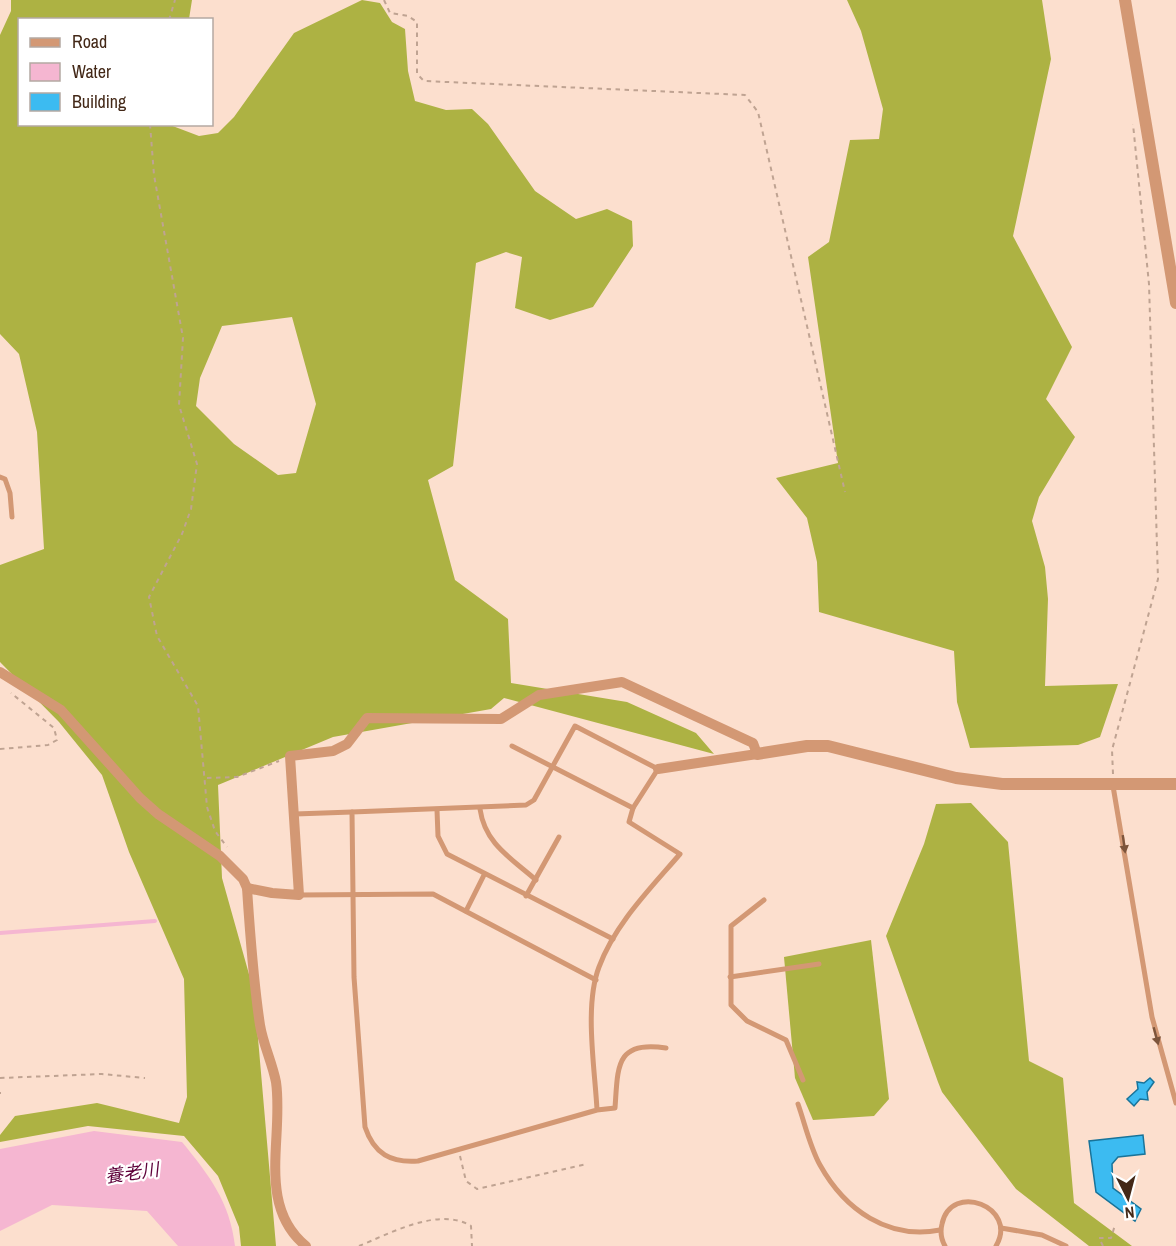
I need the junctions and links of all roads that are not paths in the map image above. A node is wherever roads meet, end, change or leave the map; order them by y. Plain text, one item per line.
1 (1125, 0) edge
2 (1176, 303) edge
3 (0, 477) edge
4 (12, 517) dead end
5 (0, 672) edge
6 (512, 746) dead end
7 (758, 754) junction
8 (552, 767) junction
9 (658, 769) junction
10 (1176, 784) edge
11 (1113, 786) junction
12 (633, 808) junction
13 (480, 809) junction
14 (437, 810) junction
15 (352, 812) junction
16 (295, 814) junction
17 (560, 837) dead end
18 (484, 875) junction
19 (536, 880) junction
20 (247, 888) junction
21 (353, 894) junction
22 (299, 895) junction
23 (526, 896) junction
24 (764, 900) dead end
25 (466, 911) junction
26 (613, 939) junction
27 (819, 964) dead end
28 (729, 977) junction
29 (596, 980) junction
30 (666, 1048) dead end
31 (803, 1080) dead end
32 (1176, 1103) edge
33 (798, 1104) dead end
34 (597, 1110) junction
35 (1001, 1228) junction
36 (940, 1230) junction
37 (306, 1246) edge
38 (945, 1246) edge
39 (996, 1246) edge
40 (1066, 1246) edge

1 - 2 street
3 - 4 lane
5 - 20 street
6 - 8 lane
7 - 9 street
7 - 11 street
7 - 16 street
8 - 9 lane
8 - 12 lane
8 - 13 lane
9 - 12 lane
10 - 11 street
11 -> 32 lane
12 - 26 lane
13 - 14 lane
13 - 19 lane
14 - 15 lane
14 - 18 lane
15 - 16 lane
15 - 21 lane
16 - 22 street
17 - 19 lane
18 - 23 lane
18 - 25 lane
19 - 23 lane
20 - 22 street
20 - 37 street
21 - 22 lane
21 - 25 lane
21 - 34 lane
23 - 26 lane
24 - 28 lane
25 - 29 lane
26 - 29 lane
27 - 28 lane
28 - 31 lane
29 - 34 lane
30 - 34 lane
33 - 36 lane
35 - 36 lane
35 - 39 lane
35 - 40 lane
36 - 38 lane

